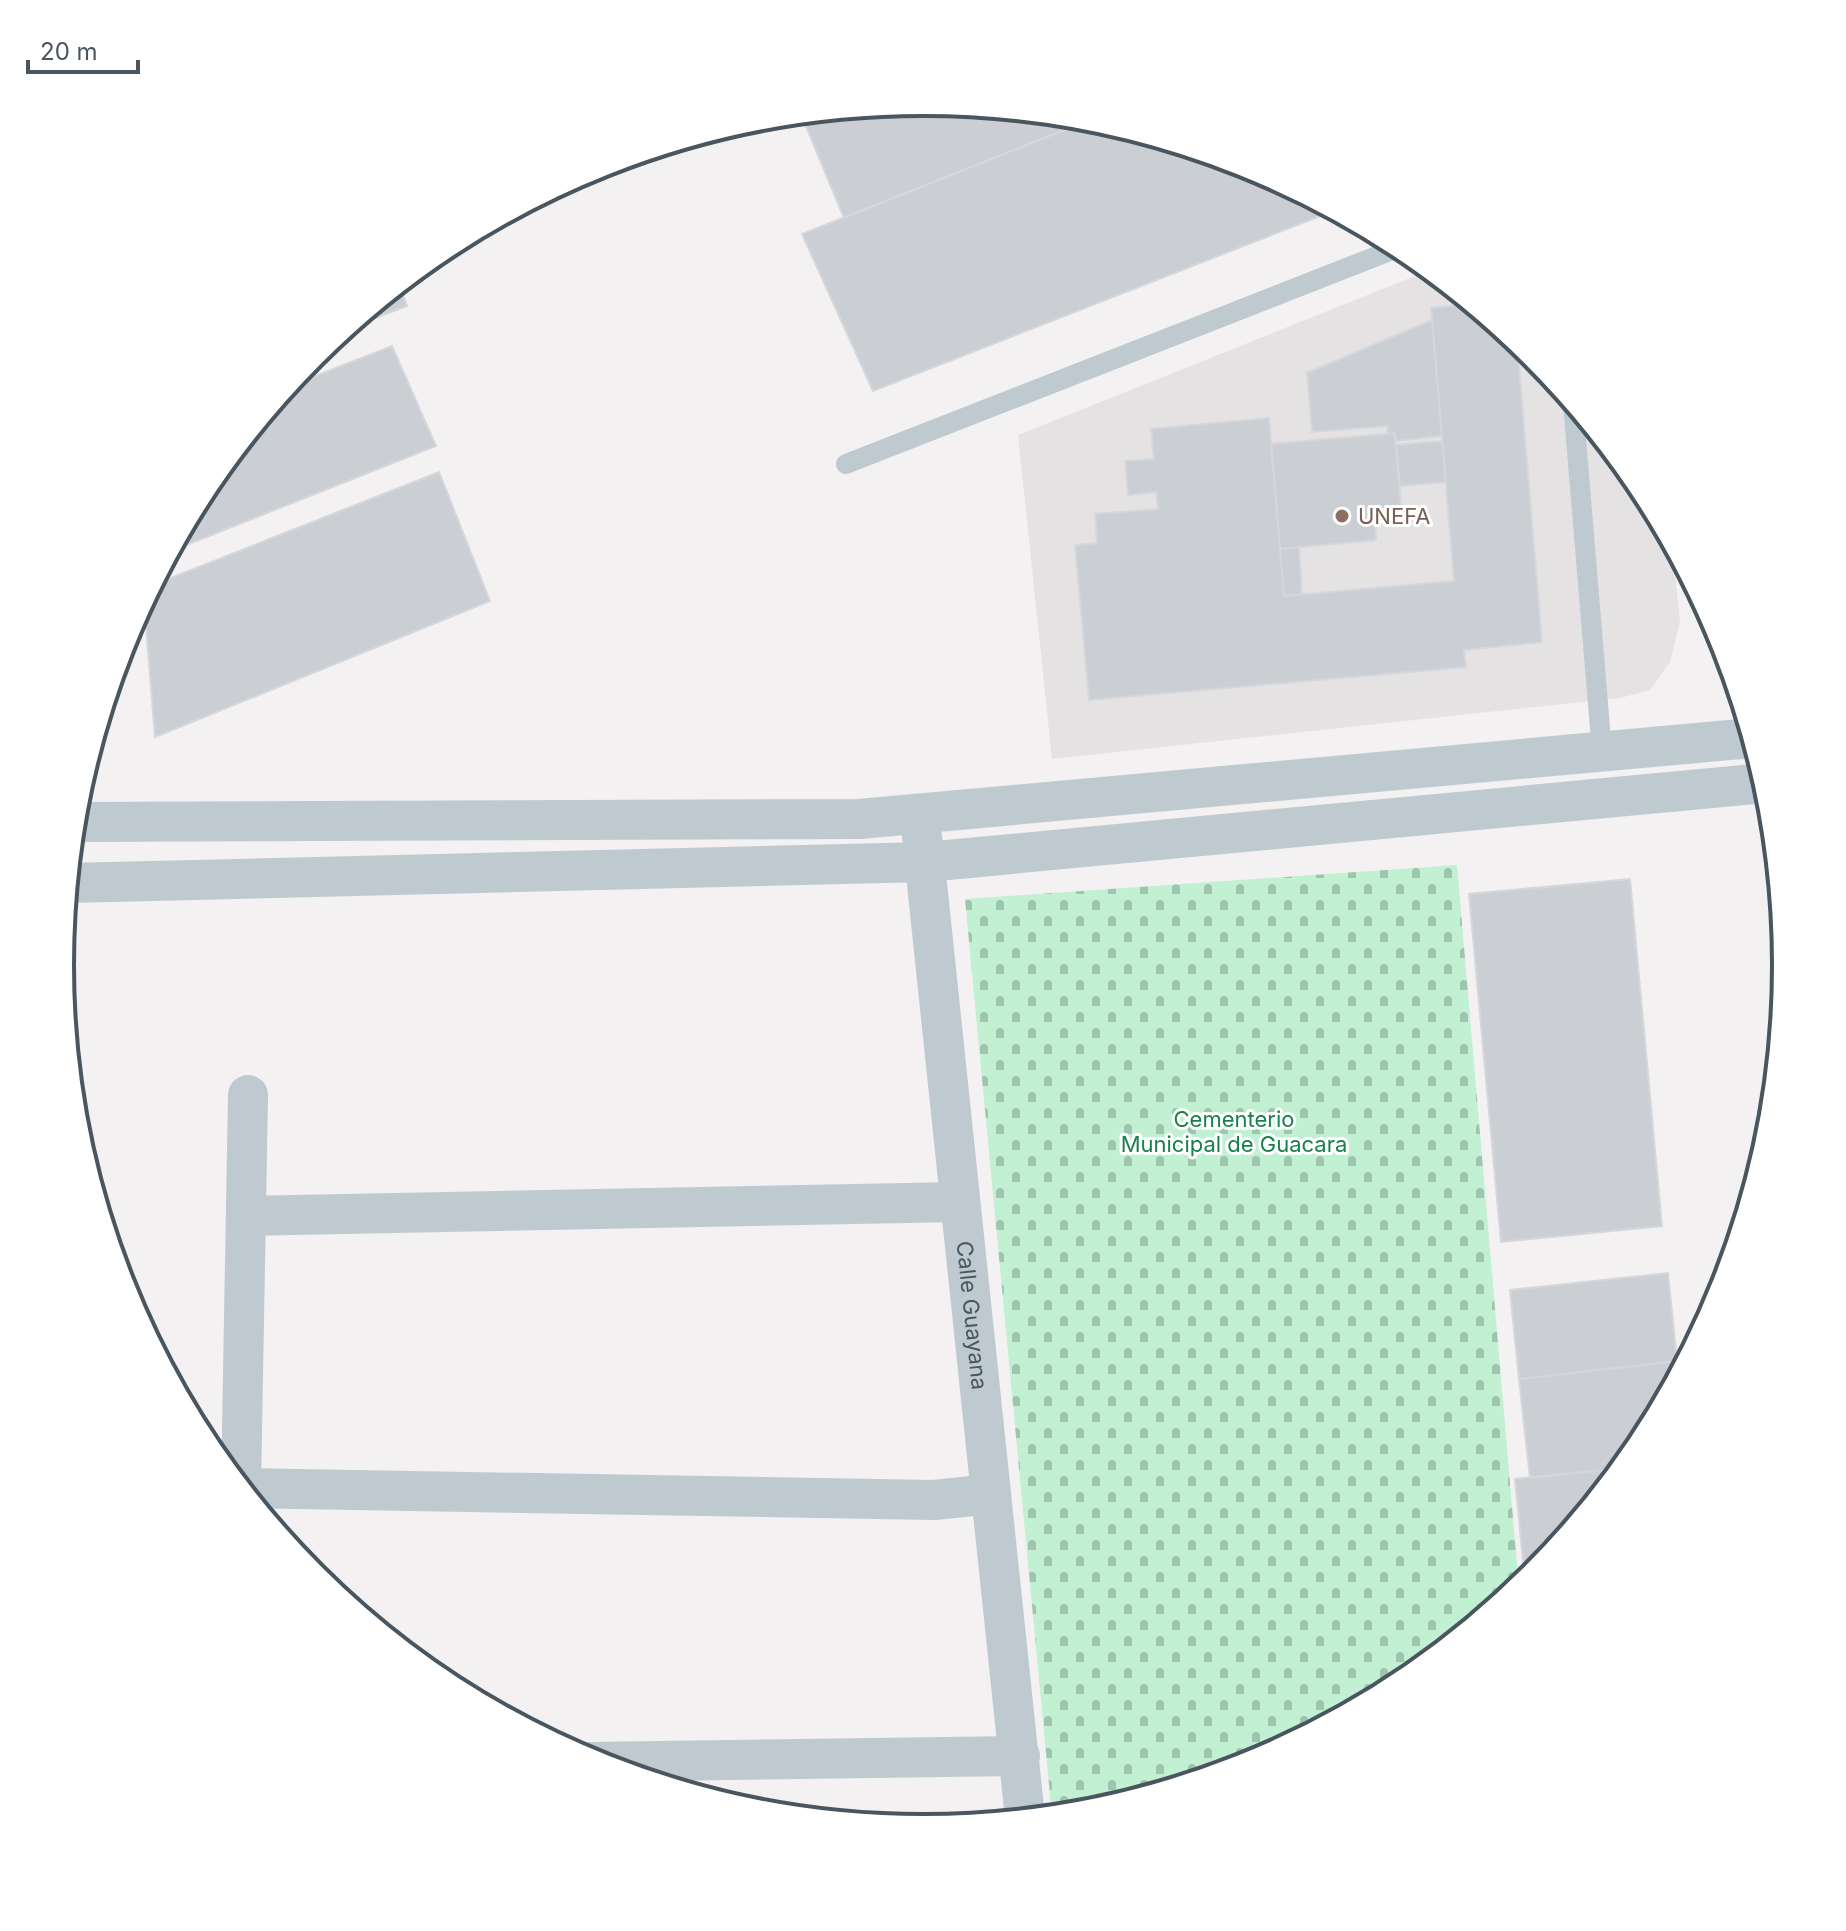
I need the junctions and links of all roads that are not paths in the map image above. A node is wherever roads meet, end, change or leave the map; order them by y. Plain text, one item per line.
1 (1384, 253) edge
2 (1575, 422) edge
3 (846, 464) dead end
4 (1741, 739) edge
5 (1602, 752) junction
6 (1752, 784) edge
7 (919, 812) junction
8 (86, 822) edge
9 (926, 862) junction
10 (78, 883) edge
11 (248, 1095) dead end
12 (959, 1202) junction
13 (246, 1216) junction
14 (241, 1471) edge
15 (254, 1488) edge
16 (991, 1494) junction
17 (1020, 1756) junction
18 (629, 1761) edge
19 (1024, 1808) edge

1 - 3 lane
2 - 5 lane
4 - 5 street
5 - 7 street
6 - 9 street
7 - 8 street
7 - 9 street, Calle Guayana
9 - 10 street
9 - 12 street, Calle Guayana
11 - 13 street
12 - 13 street
12 - 16 street, Calle Guayana
13 - 14 street
15 - 16 street
16 - 17 street, Calle Guayana
17 - 18 street
17 - 19 street, Calle Guayana

